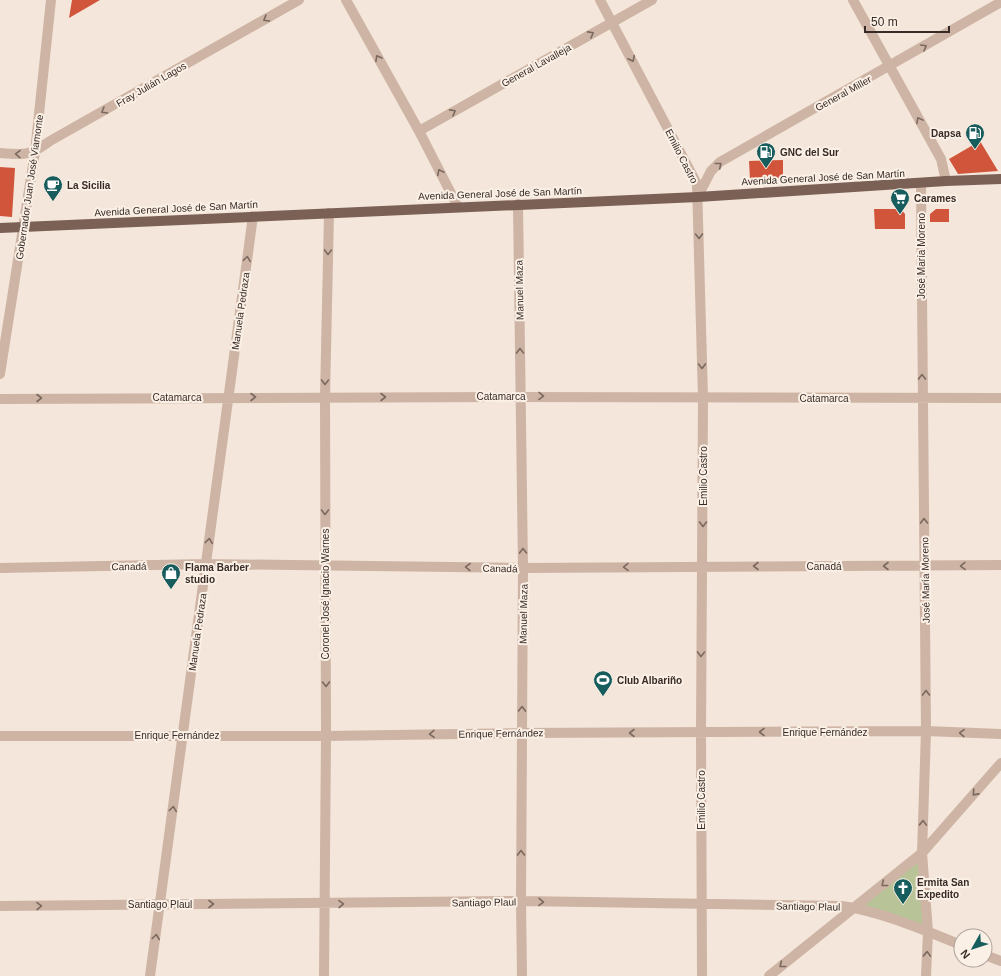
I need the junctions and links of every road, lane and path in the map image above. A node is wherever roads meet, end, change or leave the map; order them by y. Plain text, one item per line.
1 (51, 0) edge
2 (300, 0) edge
3 (346, 0) edge
4 (600, 0) edge
5 (652, 0) edge
6 (853, 0) edge
7 (1001, 2) edge
8 (613, 22) junction
9 (891, 66) junction
10 (419, 131) junction
11 (35, 152) junction
12 (0, 153) edge
13 (1001, 179) edge
14 (946, 181) junction
15 (921, 183) junction
16 (698, 197) junction
17 (518, 204) junction
18 (458, 207) junction
19 (329, 213) junction
20 (253, 216) junction
21 (23, 227) junction
22 (0, 228) edge
23 (0, 374) edge
24 (521, 396) junction
25 (228, 397) junction
26 (325, 397) junction
27 (922, 397) junction
28 (703, 398) junction
29 (1001, 398) edge
30 (0, 399) edge
31 (206, 564) junction
32 (324, 565) junction
33 (1001, 565) edge
34 (702, 566) junction
35 (924, 566) junction
36 (0, 568) edge
37 (523, 568) junction
38 (926, 732) junction
39 (522, 733) junction
40 (701, 733) junction
41 (1001, 734) edge
42 (183, 735) junction
43 (0, 736) edge
44 (326, 736) junction
45 (1001, 763) edge
46 (922, 853) junction
47 (520, 901) junction
48 (160, 904) junction
49 (323, 904) junction
50 (702, 905) junction
51 (0, 906) edge
52 (856, 908) junction
53 (928, 932) junction
54 (953, 942) edge
55 (150, 976) edge
56 (324, 976) edge
57 (522, 976) edge
58 (702, 976) edge
59 (769, 976) edge
60 (926, 976) edge

1 - 11 street, Gobernador Juan José Viamonte
2 -> 11 street, Fray Julián Lagos
10 -> 3 street
4 - 8 street, Emilio Castro
5 - 8 street, General Lavalleja
6 - 9 street
9 -> 7 street, General Miller
10 -> 8 street, General Lavalleja
8 -> 16 street, Emilio Castro
14 -> 9 street
16 -> 9 street, General Miller
18 -> 10 street
11 -> 12 street
11 - 21 street, Gobernador Juan José Viamonte
13 - 14 main road, Avenida General José de San Martín
14 - 15 main road, Avenida General José de San Martín
15 - 16 main road, Avenida General José de San Martín
27 -> 15 street, José María Moreno
16 - 17 main road, Avenida General José de San Martín
16 -> 28 street, Emilio Castro
17 - 18 main road, Avenida General José de San Martín
24 -> 17 street, Manuel Maza
18 - 19 main road, Avenida General José de San Martín
19 - 20 main road, Avenida General José de San Martín
19 -> 26 street, Coronel José Ignacio Warnes
20 - 21 main road, Avenida General José de San Martín
25 -> 20 street, Manuela Pedraza
21 - 22 main road, Avenida General José de San Martín
21 - 23 street, Gobernador Juan José Viamonte
26 -> 24 street, Catamarca
24 -> 28 street, Catamarca
37 -> 24 street, Manuel Maza
25 -> 26 street, Catamarca
30 -> 25 street, Catamarca
31 -> 25 street, Manuela Pedraza
26 -> 32 street, Coronel José Ignacio Warnes
27 - 28 street, Catamarca
27 - 29 street, Catamarca
35 -> 27 street, José María Moreno
28 -> 34 street, Emilio Castro
31 - 32 street, Canadá
31 - 36 street, Canadá
31 - 42 street, Manuela Pedraza
37 -> 32 street, Canadá
32 -> 44 street, Coronel José Ignacio Warnes
33 -> 35 street, Canadá
35 -> 34 street, Canadá
34 -> 37 street, Canadá
34 -> 40 street, Emilio Castro
38 -> 35 street, José María Moreno
39 -> 37 street, Manuel Maza
38 -> 40 street, Enrique Fernández
41 -> 38 street, Enrique Fernández
46 -> 38 street, José María Moreno
40 -> 39 street, Enrique Fernández
39 -> 44 street, Enrique Fernández
47 -> 39 street, Manuel Maza
40 - 50 street, Emilio Castro
42 - 43 street, Enrique Fernández
42 - 44 street, Enrique Fernández
48 -> 42 street, Manuela Pedraza
44 - 49 street, Coronel José Ignacio Warnes
45 -> 46 street
46 -> 52 street
46 - 53 street, José María Moreno
49 -> 47 street, Santiago Plaul
47 -> 50 street, Santiago Plaul
47 - 57 street, Manuel Maza
48 -> 49 street, Santiago Plaul
51 -> 48 street, Santiago Plaul
55 -> 48 street, Manuela Pedraza
49 - 56 street, Coronel José Ignacio Warnes
50 - 52 street, Santiago Plaul
50 - 58 street, Emilio Castro
52 - 53 street, Santiago Plaul
52 -> 59 street
53 - 54 street, Santiago Plaul
60 -> 53 street, José María Moreno

